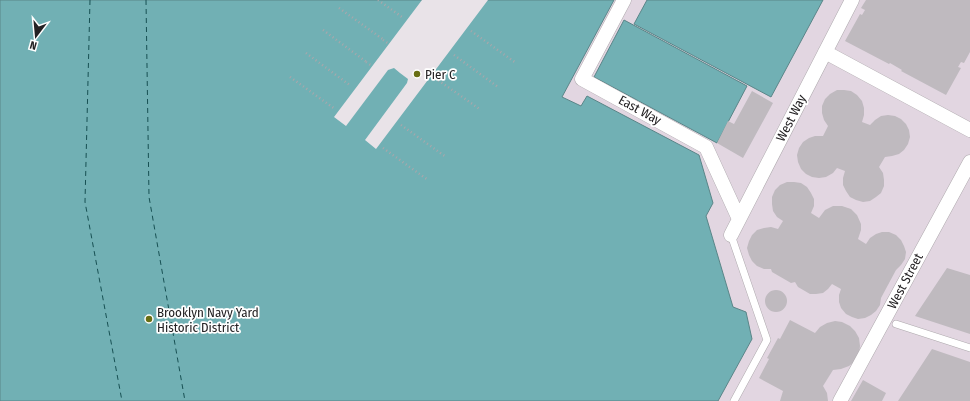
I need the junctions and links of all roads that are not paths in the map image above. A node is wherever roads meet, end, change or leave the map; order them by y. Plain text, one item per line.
1 (624, 0) edge
2 (852, 0) edge
3 (825, 52) junction
4 (970, 130) edge
5 (970, 162) edge
6 (739, 219) junction
7 (731, 235) joint
8 (896, 324) dead end
9 (970, 348) edge
10 (734, 401) edge
11 (840, 401) edge

1 - 6 street, East Way
2 - 3 street, West Way
3 - 4 street
3 - 6 street, West Way
5 - 11 street, West Street
6 - 7 street, West Way
7 - 10 lane
8 - 9 lane

